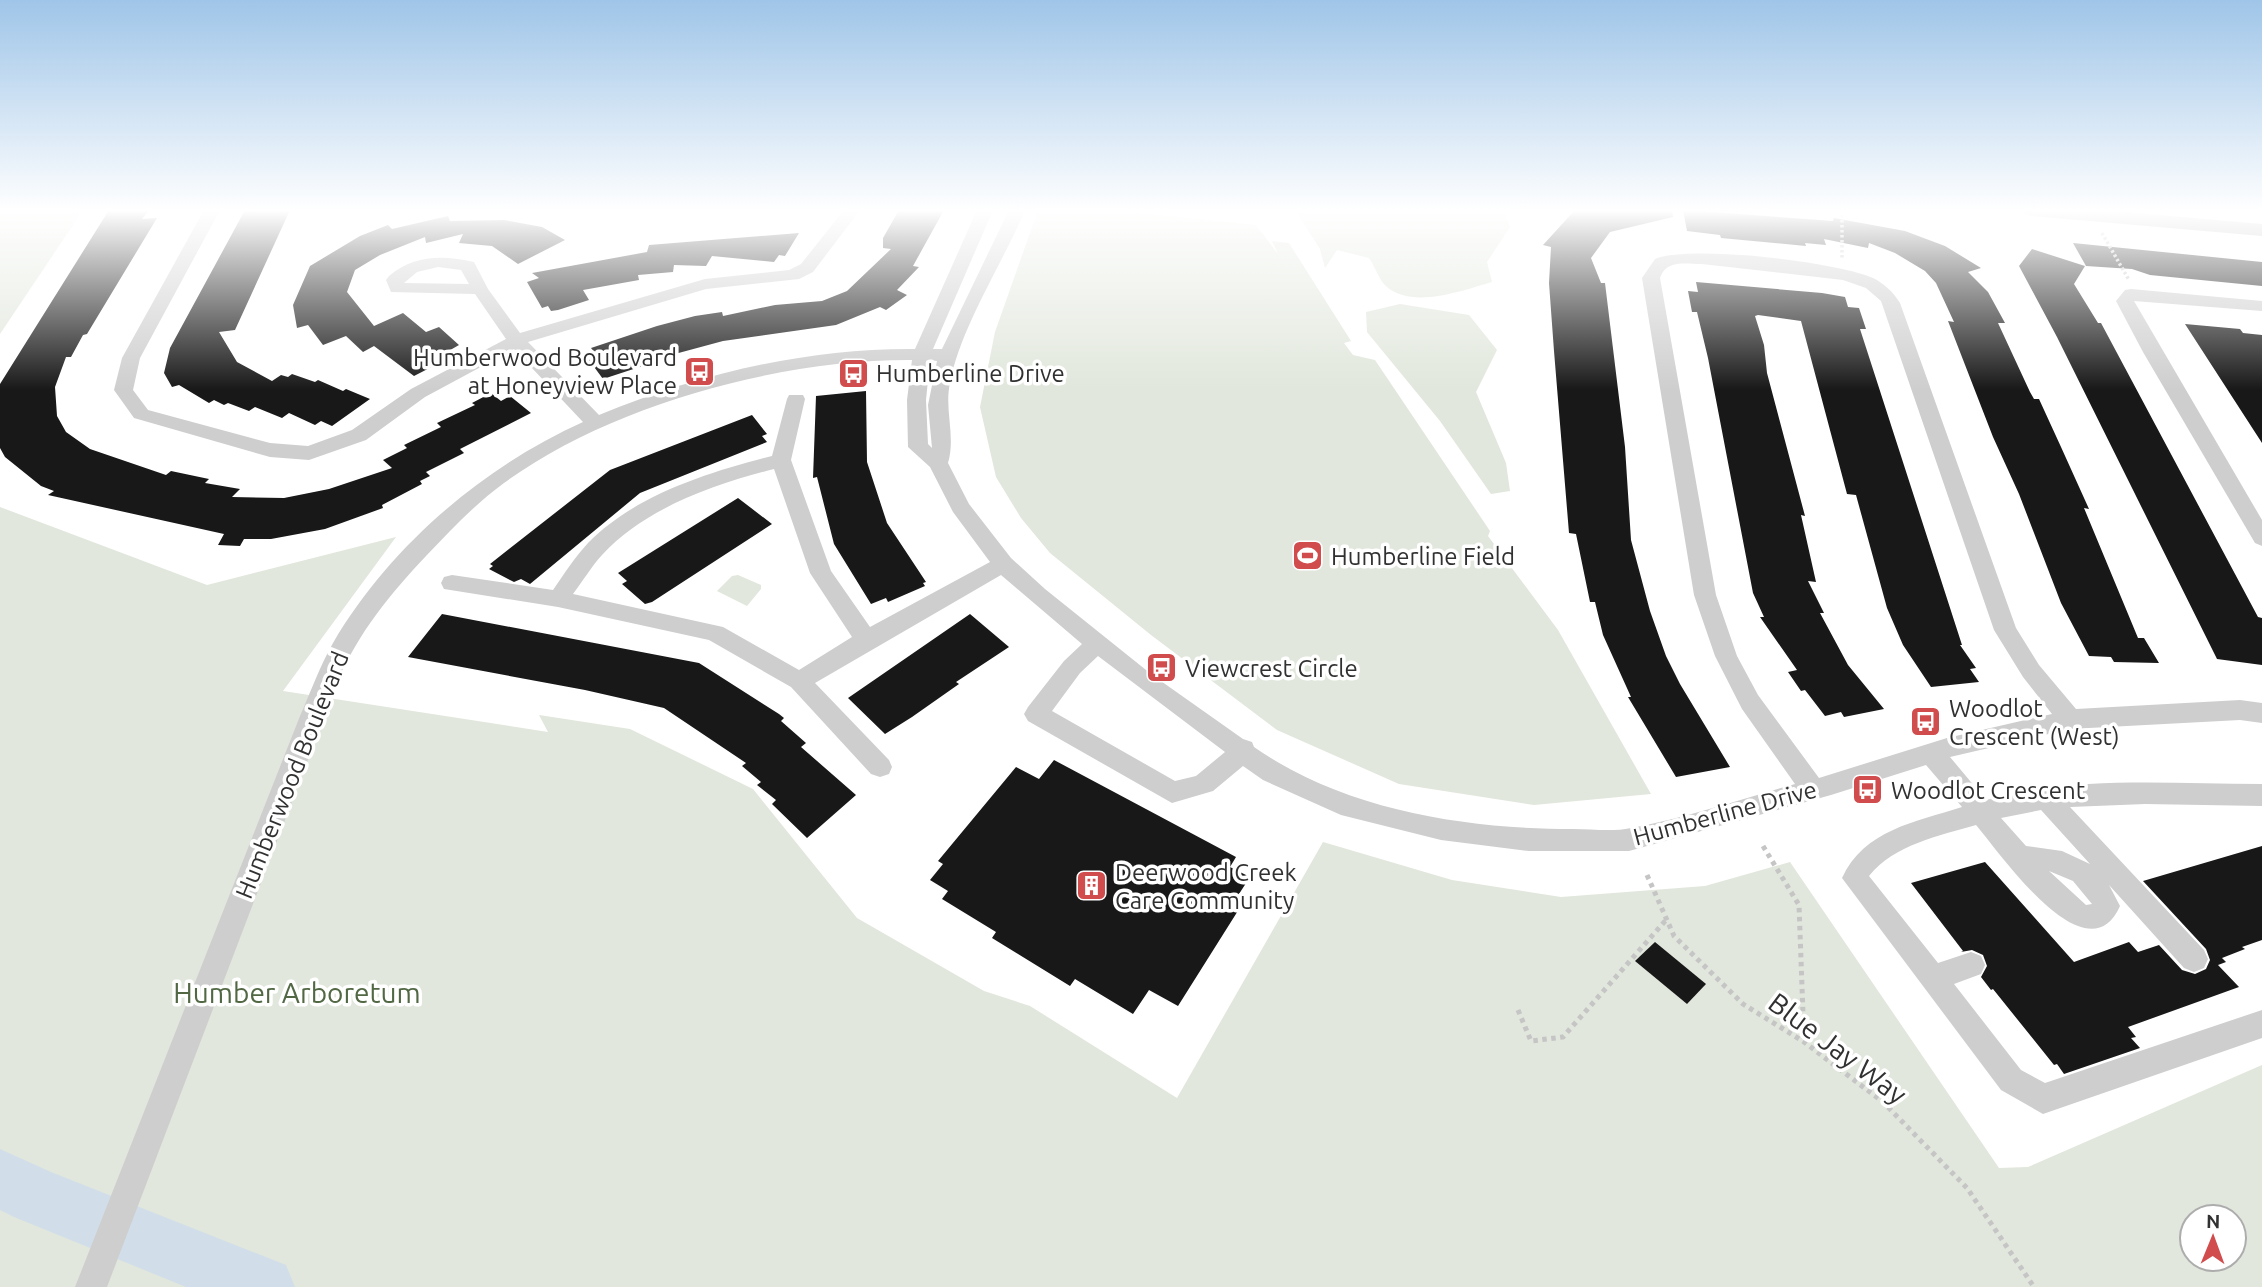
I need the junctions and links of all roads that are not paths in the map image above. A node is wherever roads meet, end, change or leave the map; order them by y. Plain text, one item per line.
1 (179, 270) edge
2 (803, 270) edge
3 (959, 270) edge
4 (988, 270) edge
5 (1654, 270) edge
6 (1805, 270) edge
7 (480, 289) dead end
8 (2262, 306) edge
9 (516, 340) junction
10 (922, 354) junction
11 (948, 355) junction
12 (796, 399) dead end
13 (595, 423) junction
14 (781, 460) junction
15 (938, 463) junction
16 (2262, 538) edge
17 (1003, 564) junction
18 (452, 583) dead end
19 (558, 599) junction
20 (866, 640) junction
21 (1098, 642) junction
22 (799, 681) junction
23 (2262, 713) edge
24 (2070, 719) junction
25 (1242, 749) junction
26 (1932, 754) junction
27 (880, 767) dead end
28 (1814, 789) junction
29 (2262, 795) edge
30 (2048, 800) junction
31 (1983, 812) junction
32 (2021, 857) dead end
33 (2194, 959) dead end
34 (1971, 965) dead end
35 (1932, 978) junction
36 (2262, 1024) edge
37 (91, 1287) edge

1 - 9 street
2 - 9 street
3 - 10 street, Humberline Drive
4 - 11 street
5 - 28 street
6 - 24 street
7 - 9 street
8 - 16 street
9 - 13 street
10 - 11 street, Humberwood Boulevard
10 - 13 street, Humberwood Boulevard
10 - 15 street, Humberline Drive
11 - 15 street
12 - 14 street
13 - 37 street, Humberwood Boulevard
14 - 19 street
14 - 20 street
15 - 17 street, Humberline Drive
17 - 20 street
17 - 21 street, Humberline Drive
18 - 19 street
19 - 22 street
20 - 22 street
21 - 25 street, Humberline Drive
21 - 25 street
22 - 27 street
23 - 24 street, Humberline Drive
24 - 26 street, Humberline Drive
25 - 28 street, Humberline Drive
26 - 28 street, Humberline Drive
26 - 31 street
29 - 30 street
30 - 31 street
30 - 33 street
31 - 32 street
31 - 35 street
34 - 35 street
35 - 36 street

